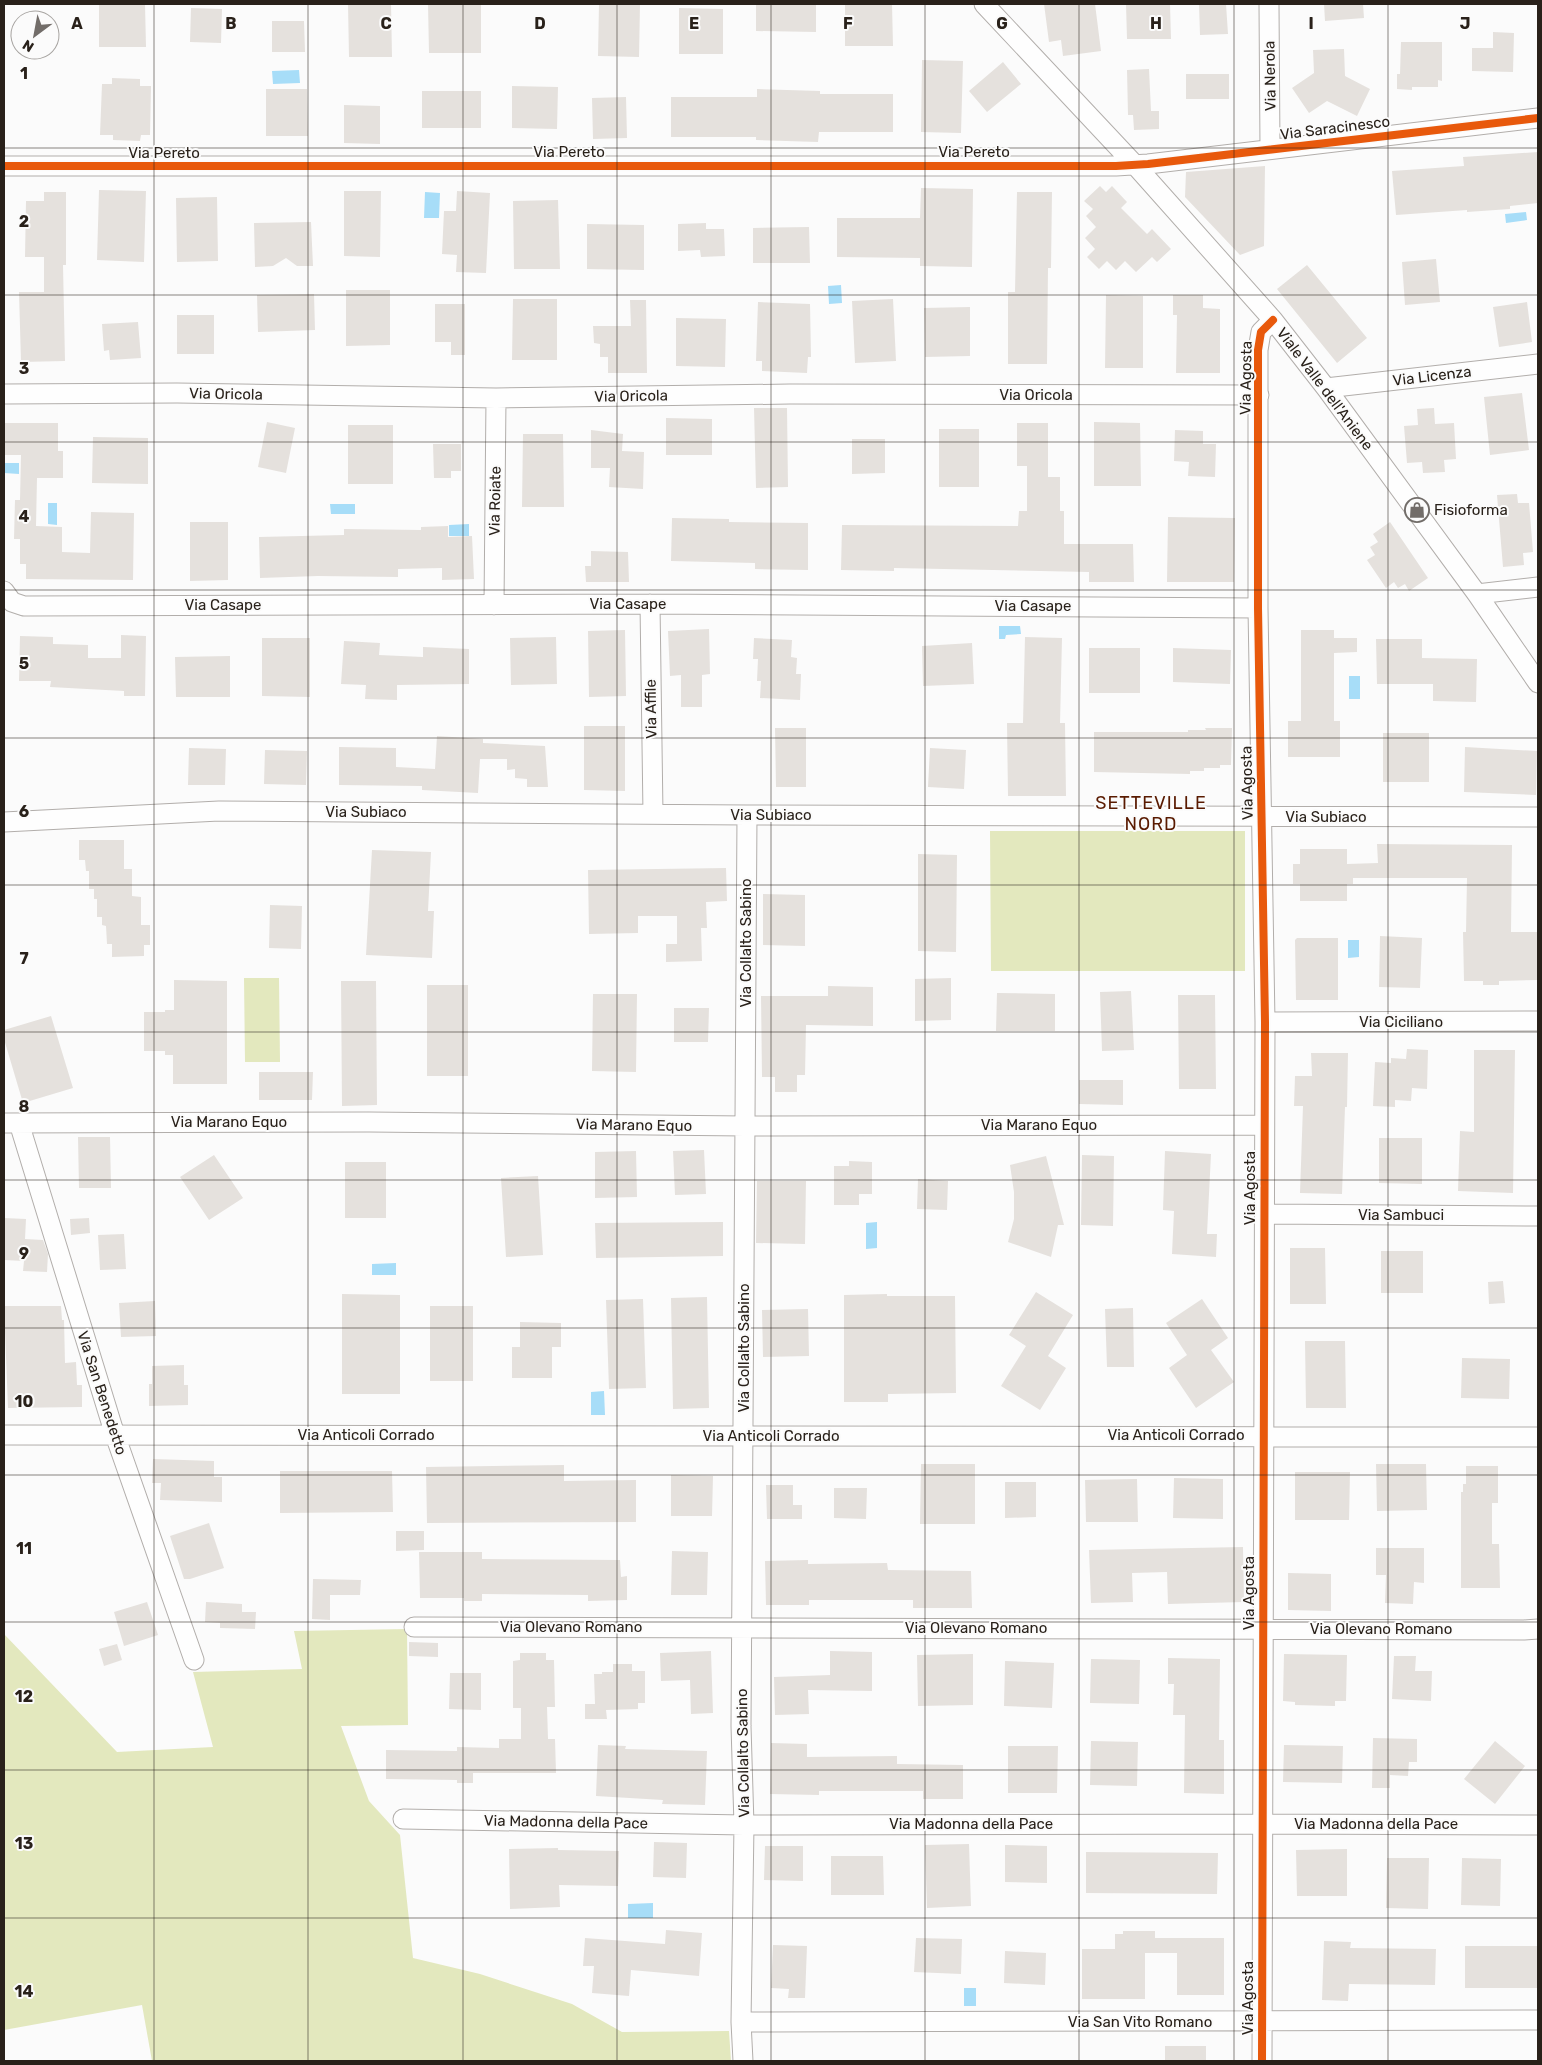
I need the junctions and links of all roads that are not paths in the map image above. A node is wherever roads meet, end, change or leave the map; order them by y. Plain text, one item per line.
1 (984, 4) edge
2 (1269, 4) edge
3 (1538, 118) edge
4 (1270, 149) junction
5 (4, 166) edge
6 (1135, 166) junction
7 (1272, 320) junction
8 (1538, 364) edge
9 (1326, 388) junction
10 (4, 394) edge
11 (1259, 394) junction
12 (496, 398) junction
13 (1538, 587) edge
14 (4, 591) edge
15 (1477, 594) junction
16 (650, 604) junction
17 (494, 605) junction
18 (1258, 608) junction
19 (1538, 683) edge
20 (653, 814) junction
21 (747, 815) junction
22 (1262, 816) junction
23 (1538, 817) edge
24 (4, 822) edge
25 (1538, 1021) edge
26 (1265, 1022) junction
27 (11, 1123) edge
28 (1264, 1125) junction
29 (745, 1126) junction
30 (1264, 1214) junction
31 (1538, 1216) edge
32 (4, 1435) edge
33 (115, 1435) junction
34 (1263, 1435) junction
35 (743, 1436) junction
36 (1538, 1437) edge
37 (414, 1627) dead end
38 (742, 1627) junction
39 (1263, 1628) junction
40 (1538, 1629) edge
41 (194, 1660) dead end
42 (403, 1819) dead end
43 (1262, 1824) junction
44 (744, 1825) junction
45 (1538, 1825) edge
46 (1538, 2020) edge
47 (741, 2022) junction
48 (1262, 2022) junction
49 (743, 2061) edge
50 (1262, 2061) edge

1 - 6 street, Viale Valle dell'Aniene
2 - 4 street, Via Nerola
3 - 4 street, Via Saracinesco
4 - 6 street, Via Saracinesco
5 - 6 street, Via Pereto
6 - 7 street, Viale Valle dell'Aniene
7 - 9 street, Viale Valle dell'Aniene
7 - 11 street, Via Agosta
8 - 9 street, Via Licenza
9 - 15 street, Viale Valle dell'Aniene
10 - 12 street, Via Oricola
11 - 12 street, Via Oricola
11 - 18 street, Via Agosta
12 - 17 street, Via Roiate
13 - 15 street
14 - 17 street, Via Casape
15 - 19 street, Viale Valle dell'Aniene
16 - 17 street, Via Casape
16 - 18 street, Via Casape
16 - 20 street, Via Affile
18 - 22 street, Via Agosta
20 - 21 street, Via Subiaco
20 - 24 street, Via Subiaco
21 - 22 street, Via Subiaco
21 - 29 street, Via Collalto Sabino
22 - 23 street, Via Subiaco
22 - 26 street, Via Agosta
25 - 26 street, Via Ciciliano
26 - 28 street, Via Agosta
27 - 29 street, Via Marano Equo
27 - 33 street, Via San Benedetto
28 - 29 street, Via Marano Equo
28 - 30 street, Via Agosta
29 - 35 street, Via Collalto Sabino
30 - 31 street, Via Sambuci
30 - 34 street, Via Agosta
32 - 33 street, Via Anticoli Corrado
33 - 35 street, Via Anticoli Corrado
33 - 41 street, Via San Benedetto
34 - 35 street, Via Anticoli Corrado
34 - 36 street, Via Anticoli Corrado
34 - 39 street, Via Agosta
35 - 38 street, Via Collalto Sabino
37 - 38 street, Via Olevano Romano
38 - 39 street, Via Olevano Romano
38 - 44 street, Via Collalto Sabino
39 - 40 street, Via Olevano Romano
39 - 43 street, Via Agosta
42 - 44 street, Via Madonna della Pace
43 - 44 street, Via Madonna della Pace
43 - 45 street, Via Madonna della Pace
43 - 48 street, Via Agosta
44 - 47 street, Via Collalto Sabino
46 - 48 street, Via San Vito Romano
47 - 48 street, Via San Vito Romano
47 - 49 street, Via Collalto Sabino
48 - 50 street, Via Agosta

